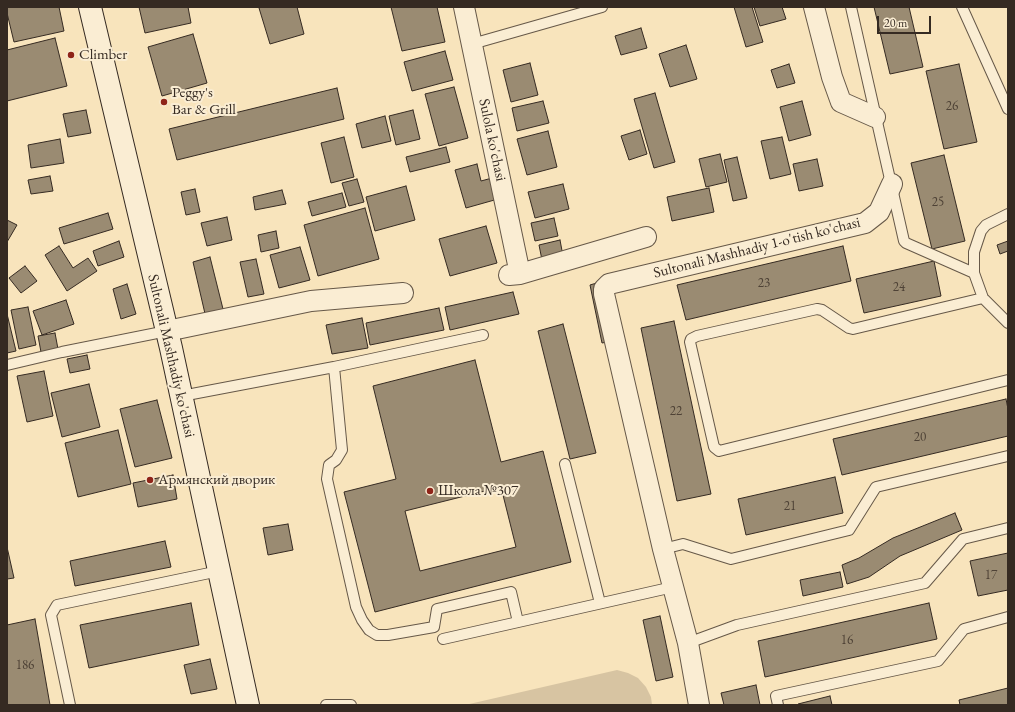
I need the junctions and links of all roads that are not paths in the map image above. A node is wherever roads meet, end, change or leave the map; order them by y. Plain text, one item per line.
1 (90, 7) edge
2 (104, 7) edge
3 (464, 7) edge
4 (602, 7) edge
5 (814, 7) edge
6 (851, 7) edge
7 (962, 7) edge
8 (472, 44) junction
9 (1008, 109) edge
10 (875, 117) junction
11 (892, 184) junction
12 (1008, 214) edge
13 (646, 237) dead end
14 (974, 273) junction
15 (403, 293) dead end
16 (983, 298) junction
17 (1008, 323) edge
18 (172, 330) junction
19 (483, 335) dead end
20 (7, 365) edge
21 (334, 367) junction
22 (1008, 380) edge
23 (192, 394) junction
24 (1008, 456) edge
25 (565, 464) dead end
26 (1008, 528) edge
27 (663, 549) junction
28 (219, 571) junction
29 (673, 587) junction
30 (600, 603) junction
31 (1008, 617) edge
32 (518, 622) junction
33 (443, 639) dead end
34 (688, 642) junction
35 (70, 705) edge
36 (248, 705) edge
37 (258, 705) edge
38 (326, 705) edge
39 (351, 705) edge
40 (699, 705) edge
41 (778, 705) edge

1 - 18 street, Sultonali Mashhadiy ko'chasi
2 - 18 street, Sultonali Mashhadiy ko'chasi
3 - 8 street, Sulola ko'chasi
4 - 8 lane
5 - 10 street
6 - 10 lane
7 - 9 lane
8 - 13 street, Sulola ko'chasi
10 - 11 lane
11 - 14 lane
11 - 27 street, Sultonali Mashhadiy 1-o'tish ko'chasi
12 - 14 lane
14 - 16 lane
15 - 18 street
16 - 17 lane
16 - 22 lane
18 - 20 lane
18 - 23 street, Sultonali Mashhadiy ko'chasi
18 - 28 street, Sultonali Mashhadiy ko'chasi
19 - 21 lane
21 - 23 lane
21 - 32 lane
23 - 37 street, Sultonali Mashhadiy ko'chasi
24 - 27 lane
25 - 30 lane
26 - 34 lane
27 - 29 street
28 - 35 lane
28 - 36 street, Sultonali Mashhadiy ko'chasi
29 - 30 lane
29 - 34 street
30 - 32 lane
31 - 41 lane
32 - 33 lane
34 - 40 street
38 - 39 lane

